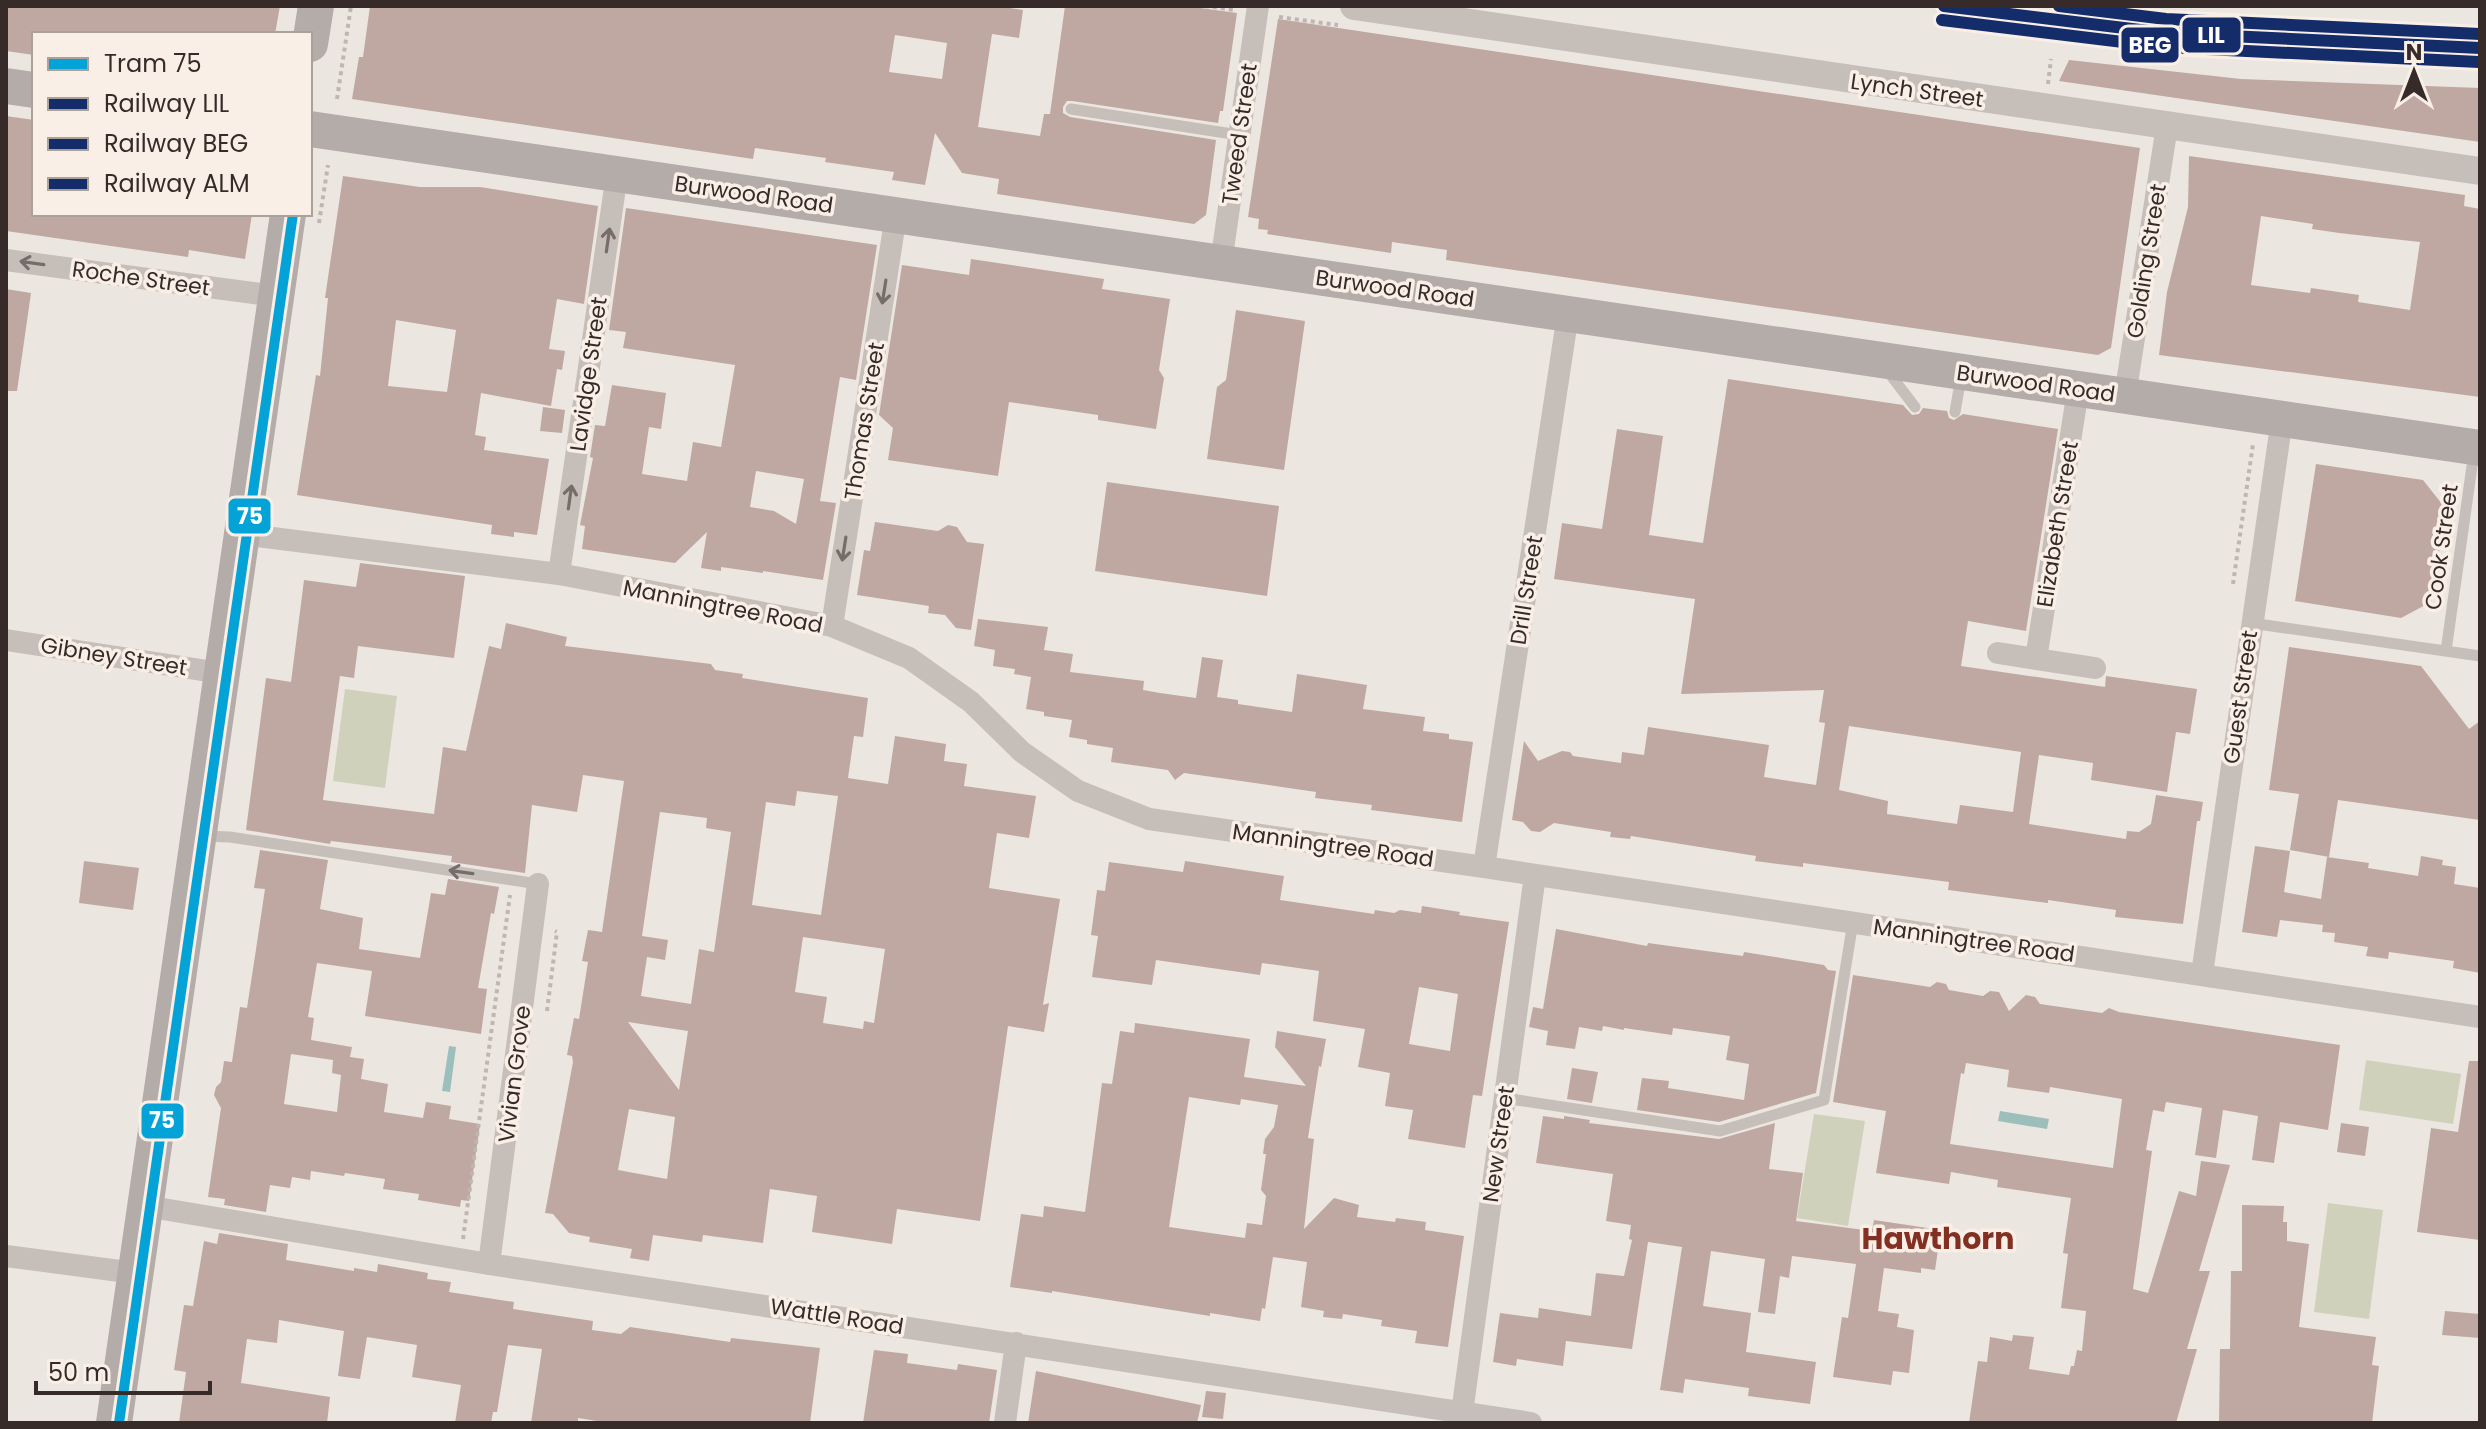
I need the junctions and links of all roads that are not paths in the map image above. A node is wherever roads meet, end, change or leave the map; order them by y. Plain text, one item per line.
1 (316, 6) edge
2 (1258, 6) edge
3 (1354, 6) edge
4 (312, 32) edge
5 (6, 86) edge
6 (32, 90) edge
7 (1071, 109) dead end
8 (2167, 126) junction
9 (312, 129) edge
10 (1239, 135) junction
11 (2480, 171) edge
12 (617, 174) junction
13 (896, 215) junction
14 (288, 216) edge
15 (6, 260) edge
16 (1221, 263) junction
17 (276, 296) junction
18 (1568, 314) junction
19 (1878, 361) junction
20 (1962, 372) junction
21 (2078, 390) junction
22 (2125, 396) junction
23 (1915, 407) dead end
24 (1955, 412) dead end
25 (2282, 419) junction
26 (2477, 448) edge
27 (241, 534) junction
28 (559, 574) junction
29 (2251, 623) junction
30 (832, 626) junction
31 (6, 640) edge
32 (2446, 651) junction
33 (1998, 653) dead end
34 (2480, 656) edge
35 (2036, 659) junction
36 (2095, 668) dead end
37 (221, 673) junction
38 (198, 835) junction
39 (1484, 867) junction
40 (1535, 875) junction
41 (538, 884) joint
42 (1853, 922) junction
43 (2202, 974) junction
44 (2480, 1017) edge
45 (1504, 1098) junction
46 (145, 1206) junction
47 (6, 1256) edge
48 (489, 1264) junction
49 (135, 1273) junction
50 (1016, 1343) junction
51 (1462, 1413) junction
52 (114, 1423) edge
53 (1005, 1423) edge
54 (1531, 1423) edge

1 - 4 main road
2 - 10 street, Tweed Street
3 - 8 street, Lynch Street
5 - 6 main road
7 - 10 lane
8 - 11 street, Lynch Street
8 - 22 street, Golding Street
9 - 12 main road, Burwood Road
10 - 16 street, Tweed Street
12 - 13 main road, Burwood Road
28 -> 12 street, Lavidge Street
13 - 16 main road, Burwood Road
13 -> 30 street, Thomas Street
14 - 17 main road
17 -> 15 street, Roche Street
16 - 18 main road, Burwood Road
17 - 27 main road
18 - 19 main road, Burwood Road
18 - 39 street, Drill Street
19 - 20 main road, Burwood Road
19 - 23 lane
20 - 21 main road, Burwood Road
20 - 24 lane
21 - 22 main road, Burwood Road
21 - 35 street, Elizabeth Street
22 - 25 main road, Burwood Road
25 - 26 main road, Burwood Road
25 - 29 street, Guest Street
26 - 32 lane, Cook Street
27 - 28 street, Manningtree Road
27 - 37 main road
28 - 30 street, Manningtree Road
29 - 32 lane
29 - 43 street, Guest Street
30 - 39 street, Manningtree Road
31 - 37 street, Gibney Street
32 - 34 lane
33 - 35 street
35 - 36 street
37 - 38 main road
41 -> 38 lane
38 - 46 main road
39 - 40 street, Manningtree Road
40 - 42 street, Manningtree Road
40 - 45 street, New Street
41 - 48 street, Vivian Grove
42 - 43 street, Manningtree Road
42 - 45 lane
43 - 44 street, Manningtree Road
45 - 51 street, New Street
46 - 48 street, Wattle Road
46 - 49 main road
47 - 49 street
48 - 50 street, Wattle Road
49 - 52 main road
50 - 51 street, Wattle Road
50 - 53 street
51 - 54 street, Wattle Road

